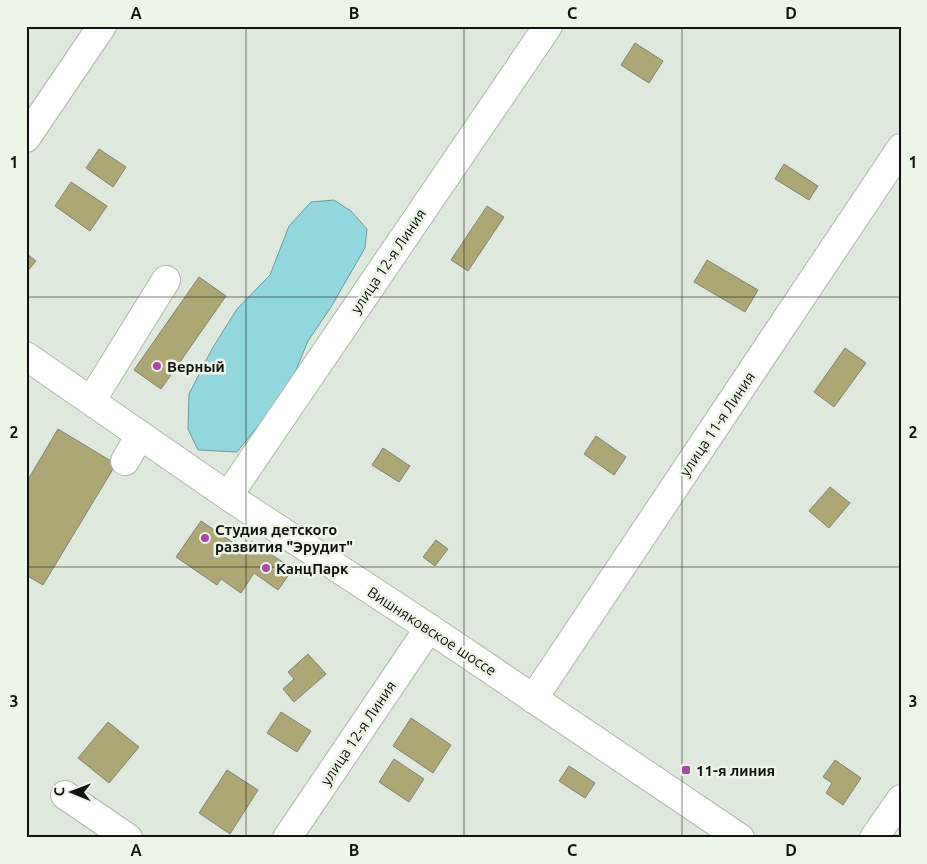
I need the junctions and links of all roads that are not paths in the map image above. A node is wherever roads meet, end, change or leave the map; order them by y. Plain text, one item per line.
1 (102, 26) edge
2 (548, 26) edge
3 (26, 138) edge
4 (901, 148) edge
5 (166, 280) dead end
6 (26, 356) edge
7 (91, 401) junction
8 (140, 435) junction
9 (125, 460) dead end
10 (228, 496) junction
11 (429, 628) junction
12 (534, 699) junction
13 (66, 795) dead end
14 (901, 799) edge
15 (730, 835) edge
16 (128, 838) edge
17 (287, 838) edge
18 (874, 838) edge

1 - 3 street
2 - 10 street, улица 12-я Линия
4 - 12 street, улица 11-я Линия
5 - 7 street
6 - 7 street, Вишняковское шоссе
7 - 8 street, Вишняковское шоссе
8 - 9 street
8 - 10 street, Вишняковское шоссе
10 - 11 street, Вишняковское шоссе
11 - 12 street, Вишняковское шоссе
11 - 17 street, улица 12-я Линия
12 - 15 street, Вишняковское шоссе
13 - 16 street
14 - 18 street

